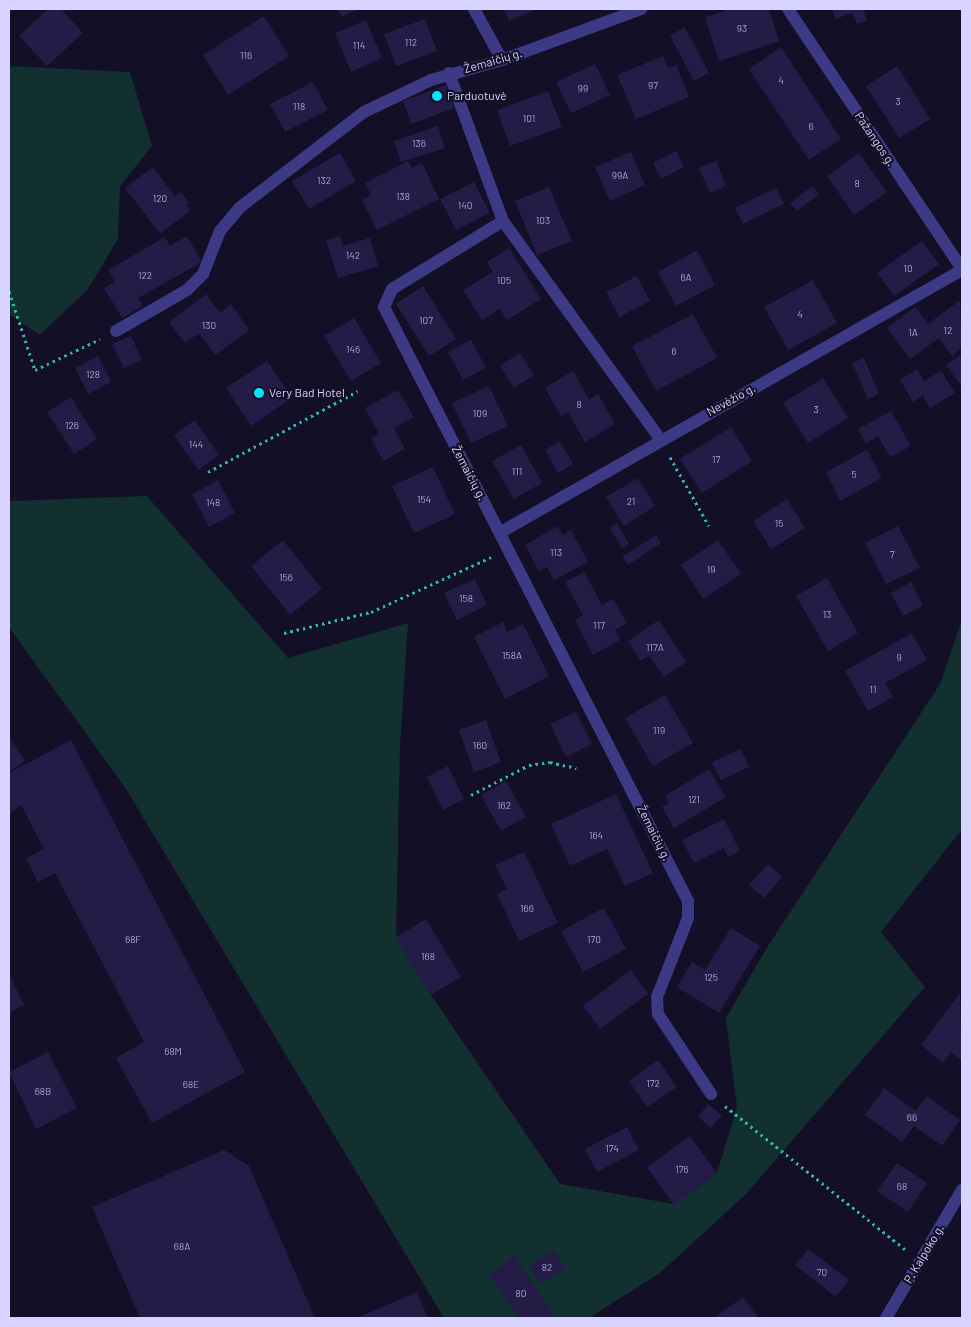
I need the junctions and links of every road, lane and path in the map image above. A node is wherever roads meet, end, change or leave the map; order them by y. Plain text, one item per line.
1 (474, 9) edge
2 (641, 9) edge
3 (788, 9) edge
4 (502, 60) junction
5 (449, 73) junction
6 (503, 221) junction
7 (962, 270) edge
8 (9, 291) edge
9 (116, 331) joint
10 (358, 391) dead end
11 (660, 439) junction
12 (208, 472) dead end
13 (709, 526) dead end
14 (501, 532) junction
15 (509, 550) junction
16 (284, 633) dead end
17 (576, 768) dead end
18 (472, 795) dead end
19 (711, 1094) joint
20 (962, 1190) edge
21 (898, 1244) dead end
22 (886, 1318) edge

1 - 4 street
2 - 4 street, Žemaičių g.
3 - 7 street, Pažangos g.
4 - 5 street, Žemaičių g.
5 - 6 street, Žemaičių g.
5 - 9 street
6 - 11 street
6 - 14 street, Žemaičių g.
7 - 11 street, Nevėžio g.
8 - 9 path
10 - 12 path
11 - 13 path
11 - 14 street, Nevėžio g.
14 - 15 street, Žemaičių g.
15 - 16 path
15 - 19 street, Žemaičių g.
17 - 18 path
19 - 21 path
20 - 22 street, P. Kalpoko g.

